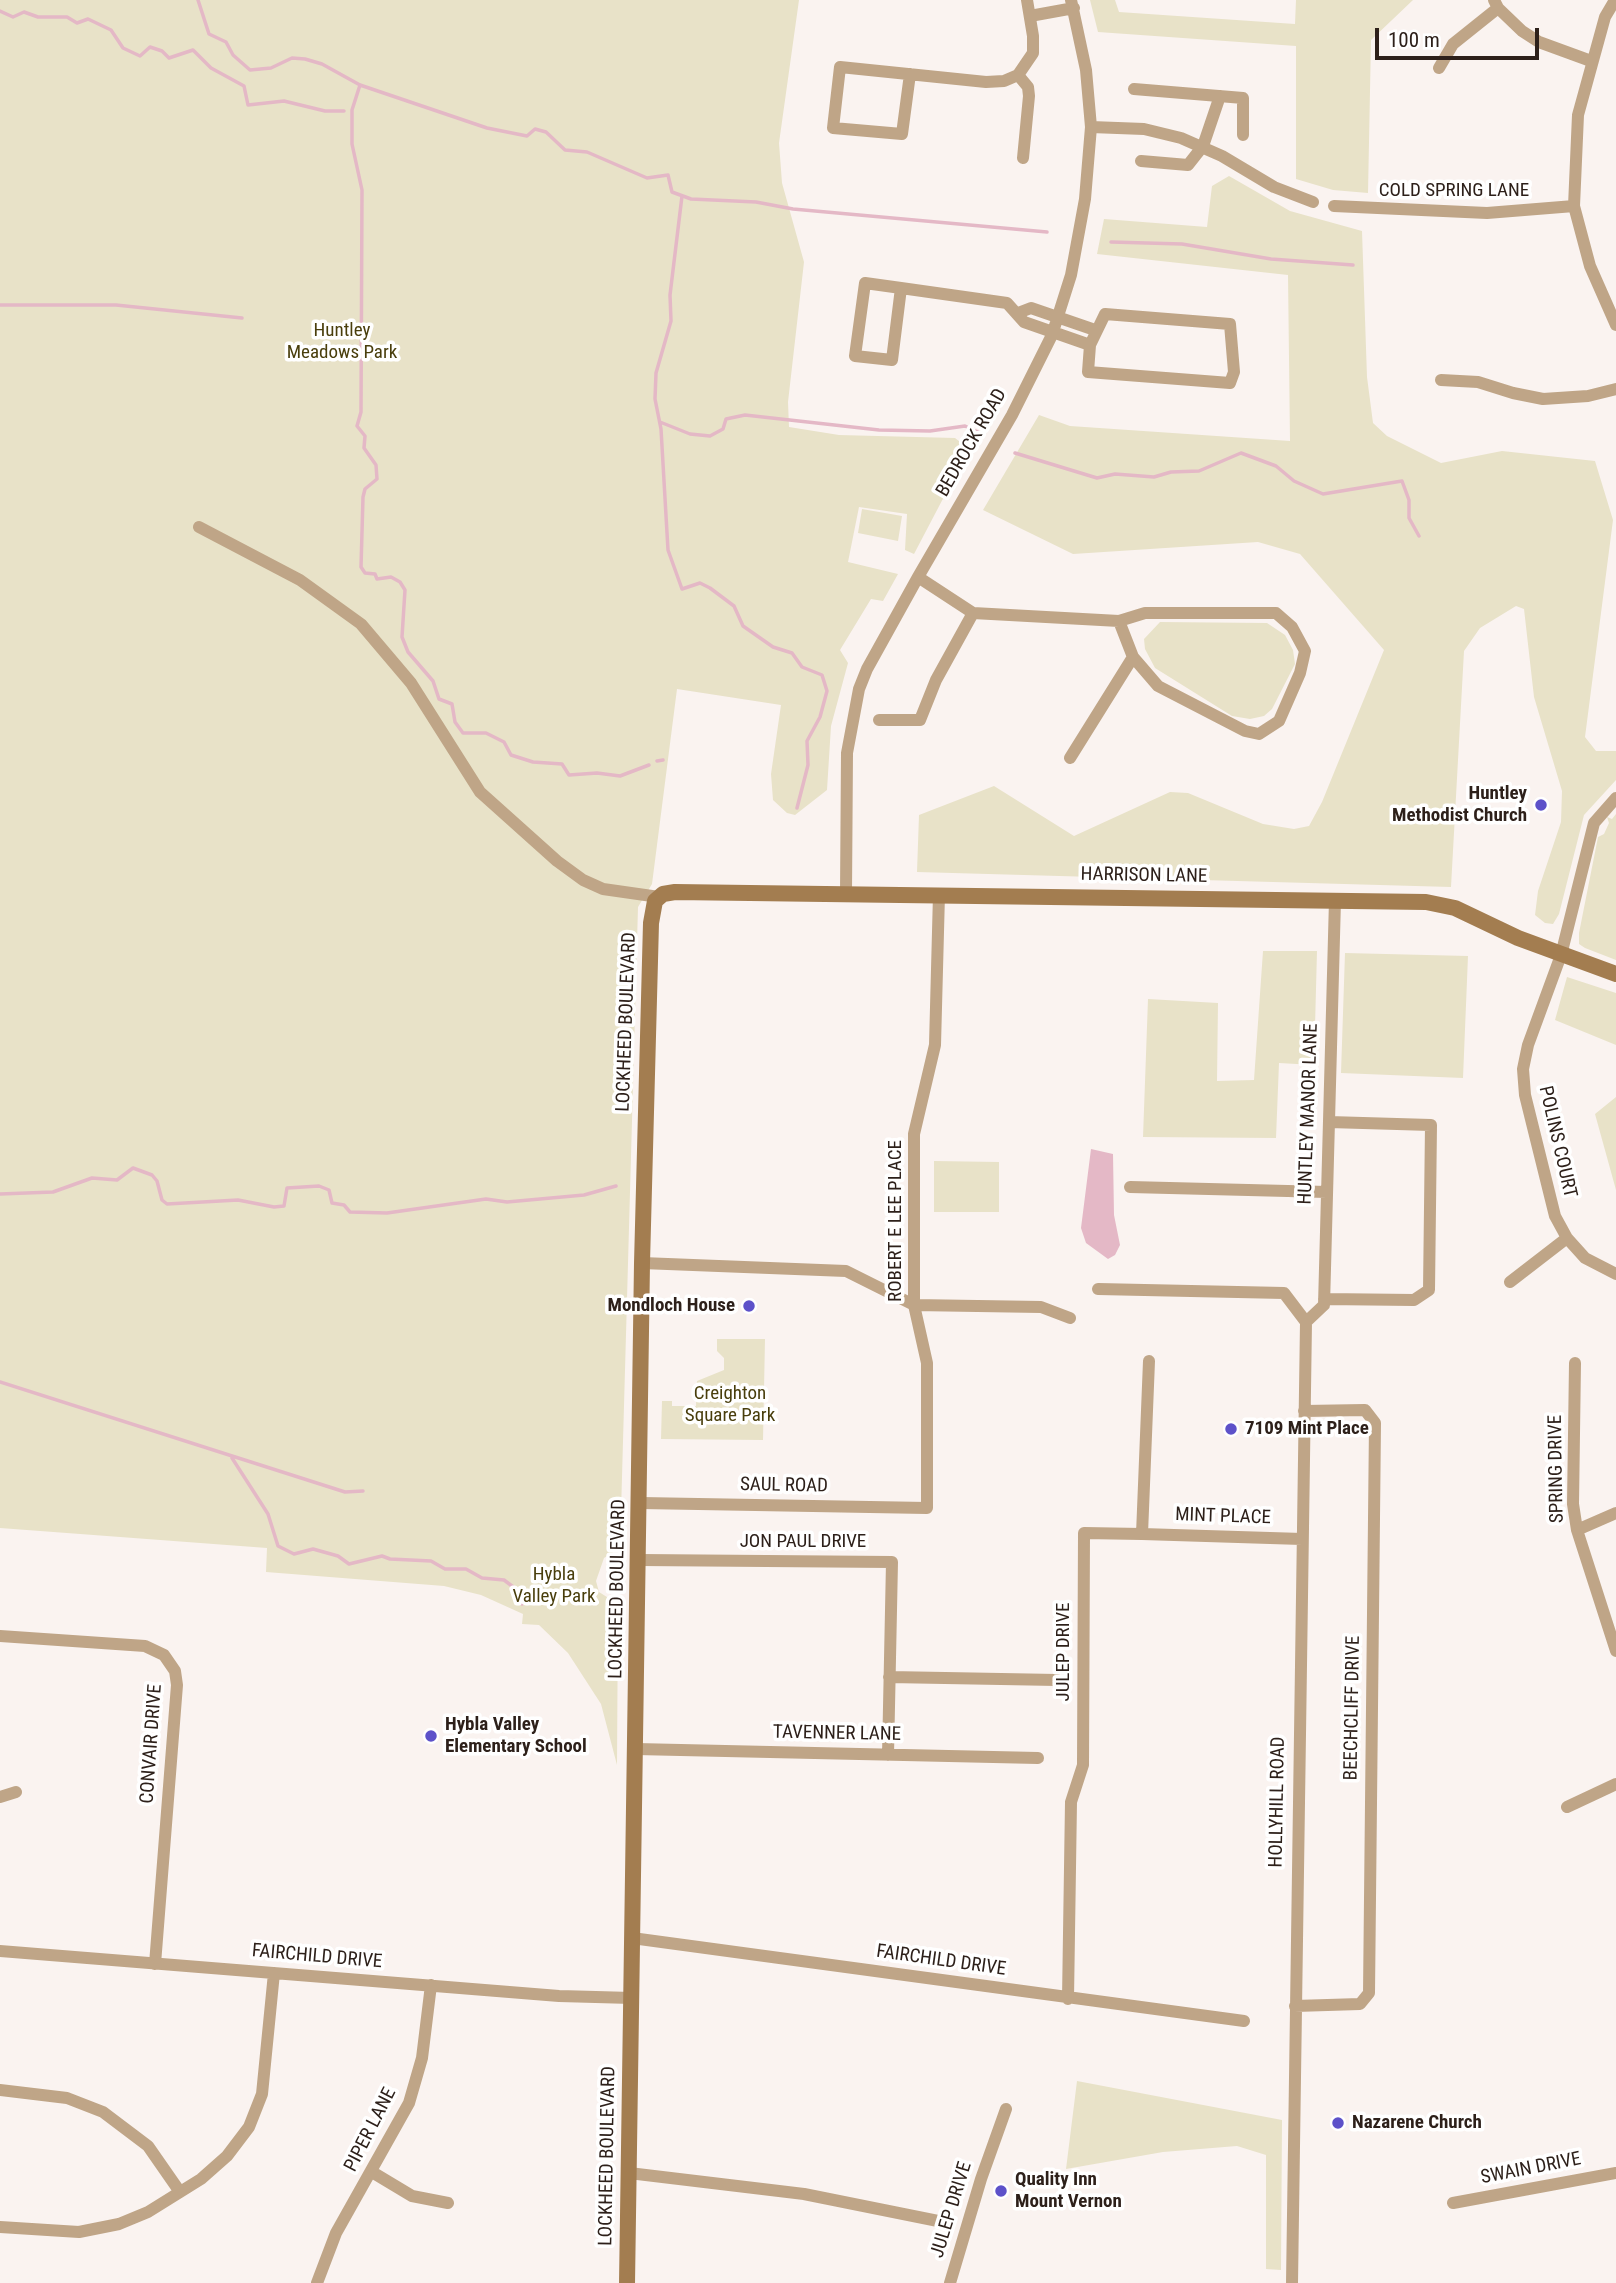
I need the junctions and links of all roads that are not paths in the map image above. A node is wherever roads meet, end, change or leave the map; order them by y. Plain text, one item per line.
1 (1027, 0) edge
2 (1615, 0) edge
3 (1073, 4) edge
4 (1496, 4) edge
5 (1030, 16) junction
6 (1591, 61) junction
7 (1439, 68) dead end
8 (910, 74) junction
9 (1017, 75) junction
10 (1134, 89) dead end
11 (1220, 96) junction
12 (1091, 127) junction
13 (1243, 135) dead end
14 (1203, 146) junction
15 (1023, 158) dead end
16 (1141, 161) dead end
17 (1313, 202) dead end
18 (1334, 206) dead end
19 (1574, 206) junction
20 (901, 288) junction
21 (1018, 313) junction
22 (1059, 317) junction
23 (1616, 325) edge
24 (1095, 330) junction
25 (1052, 335) junction
26 (1090, 345) junction
27 (1441, 380) dead end
28 (1616, 389) edge
29 (200, 527) dead end
30 (918, 577) junction
31 (973, 614) junction
32 (1119, 621) junction
33 (1133, 657) junction
34 (879, 720) dead end
35 (1070, 758) dead end
36 (1616, 798) edge
37 (846, 893) junction
38 (939, 894) junction
39 (659, 897) junction
40 (1335, 900) junction
41 (1561, 955) junction
42 (1616, 974) edge
43 (1329, 1122) junction
44 (1130, 1187) dead end
45 (1326, 1192) junction
46 (1567, 1238) junction
47 (642, 1263) junction
48 (1616, 1274) edge
49 (1510, 1282) dead end
50 (1098, 1289) dead end
51 (1324, 1299) junction
52 (914, 1305) junction
53 (1070, 1318) dead end
54 (1306, 1322) junction
55 (1149, 1361) dead end
56 (1575, 1363) dead end
57 (1304, 1411) junction
58 (641, 1503) junction
59 (927, 1508) joint
60 (1616, 1513) edge
61 (1577, 1530) junction
62 (1142, 1534) junction
63 (1302, 1539) junction
64 (640, 1560) junction
65 (0, 1636) edge
66 (1616, 1651) edge
67 (890, 1677) junction
68 (1058, 1681) dead end
69 (636, 1749) junction
70 (888, 1755) junction
71 (1038, 1758) dead end
72 (1616, 1784) edge
73 (16, 1792) dead end
74 (0, 1797) edge
75 (1567, 1807) dead end
76 (632, 1938) junction
77 (0, 1951) edge
78 (155, 1964) junction
79 (274, 1973) junction
80 (431, 1985) junction
81 (632, 1998) junction
82 (1068, 1999) junction
83 (1295, 2006) junction
84 (1244, 2021) dead end
85 (0, 2090) edge
86 (1006, 2109) dead end
87 (372, 2172) junction
88 (629, 2173) junction
89 (1616, 2173) edge
90 (180, 2192) junction
91 (448, 2203) dead end
92 (1453, 2203) dead end
93 (939, 2221) dead end
94 (0, 2227) edge
95 (317, 2283) edge
96 (627, 2283) edge
97 (950, 2283) edge
98 (1292, 2283) edge

1 - 5 street
2 - 6 street
3 - 5 street
3 - 12 street, BEDROCK ROAD
4 - 6 street
4 - 7 street
5 - 9 street
6 - 19 street
8 - 8 street
8 - 9 street
9 - 15 street
10 - 11 street
11 - 13 street
11 - 14 street
12 - 14 street
12 - 22 street, BEDROCK ROAD
14 - 16 street
14 - 17 street
18 - 19 street, COLD SPRING LANE
19 - 23 street
20 - 20 street
20 - 21 street
21 - 22 street
21 - 25 street
22 - 24 street
22 - 25 street, BEDROCK ROAD
24 - 26 street
24 - 26 street
25 - 26 street
25 - 30 street, BEDROCK ROAD
27 - 28 street
29 - 39 street
30 - 31 street
30 - 37 street, BEDROCK ROAD
31 - 32 street
31 - 34 street
32 - 33 street
32 - 33 street
33 - 35 street
36 - 41 street, POLINS COURT
37 - 38 street, HARRISON LANE
37 - 39 street, HARRISON LANE
38 - 40 street, HARRISON LANE
38 - 52 street, ROBERT E LEE PLACE
39 - 47 street, LOCKHEED BOULEVARD
40 - 41 street, HARRISON LANE
40 - 43 street, HUNTLEY MANOR LANE
41 - 42 street, HARRISON LANE
41 - 46 street, POLINS COURT
43 - 45 street, HUNTLEY MANOR LANE
43 - 51 street
44 - 45 street
45 - 51 street, HUNTLEY MANOR LANE
46 - 48 street, POLINS COURT
46 - 49 street
47 - 52 street
47 - 58 street, LOCKHEED BOULEVARD
50 - 54 street
51 - 54 street
52 - 53 street
52 - 59 street, ROBERT E LEE PLACE
54 - 57 street, HOLLYHILL ROAD
55 - 62 street
56 - 61 street, SPRING DRIVE
57 - 63 street, HOLLYHILL ROAD
57 - 83 street, BEECHCLIFF DRIVE
58 - 59 street, SAUL ROAD
58 - 64 street, LOCKHEED BOULEVARD
60 - 61 street
61 - 66 street, SPRING DRIVE
62 - 63 street, MINT PLACE
62 - 82 street, JULEP DRIVE
63 - 83 street, HOLLYHILL ROAD
64 - 67 street, JON PAUL DRIVE
64 - 69 street, LOCKHEED BOULEVARD
65 - 78 street, CONVAIR DRIVE
67 - 68 street
67 - 70 street, JON PAUL DRIVE
69 - 70 street, TAVENNER LANE
69 - 76 street, LOCKHEED BOULEVARD
70 - 71 street, TAVENNER LANE
72 - 75 street
73 - 74 street
76 - 81 street, LOCKHEED BOULEVARD
76 - 82 street, FAIRCHILD DRIVE
77 - 78 street, FAIRCHILD DRIVE
78 - 79 street, FAIRCHILD DRIVE
79 - 80 street, FAIRCHILD DRIVE
79 - 90 street
80 - 81 street, FAIRCHILD DRIVE
80 - 87 street, PIPER LANE
81 - 88 street, LOCKHEED BOULEVARD
82 - 84 street, FAIRCHILD DRIVE
83 - 98 street, HOLLYHILL ROAD
85 - 90 street
86 - 97 street, JULEP DRIVE
87 - 91 street
87 - 95 street, PIPER LANE
88 - 93 street
88 - 96 street, LOCKHEED BOULEVARD
89 - 92 street, SWAIN DRIVE
90 - 94 street

